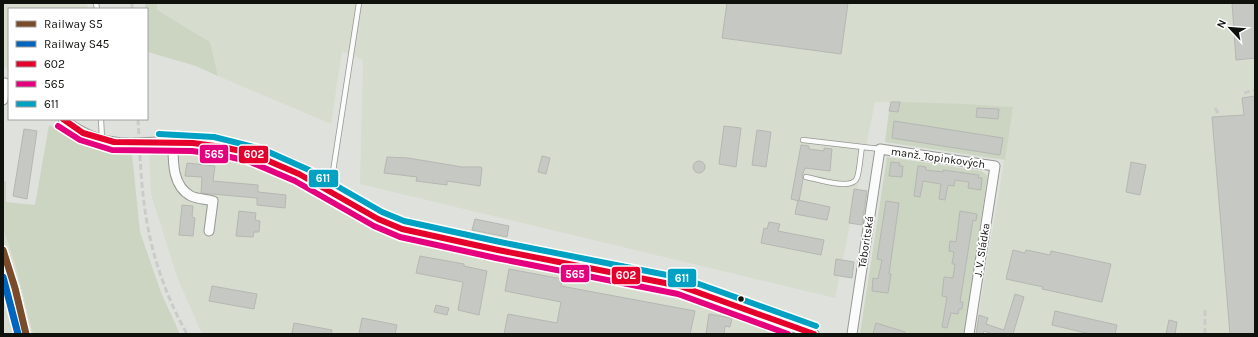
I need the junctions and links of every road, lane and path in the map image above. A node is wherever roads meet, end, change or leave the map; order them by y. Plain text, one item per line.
1 (359, 3) edge
2 (6, 84) edge
3 (3, 100) edge
4 (64, 120) edge
5 (101, 120) edge
6 (102, 139) junction
7 (803, 140) dead end
8 (172, 142) junction
9 (862, 147) junction
10 (880, 149) junction
11 (995, 166) joint
12 (806, 177) dead end
13 (330, 191) junction
14 (209, 231) dead end
15 (814, 334) edge
16 (852, 334) edge
17 (969, 334) edge

1 - 13 lane
2 - 3 street
4 - 6 street
5 - 6 lane
6 - 8 street, bridge
7 - 9 lane
8 - 13 street
8 - 14 street
9 - 10 lane
9 - 12 lane
10 - 11 street, manž. Topinkových
10 - 16 street, Táboritská
11 - 17 street, J. V. Sládka
13 - 15 street

